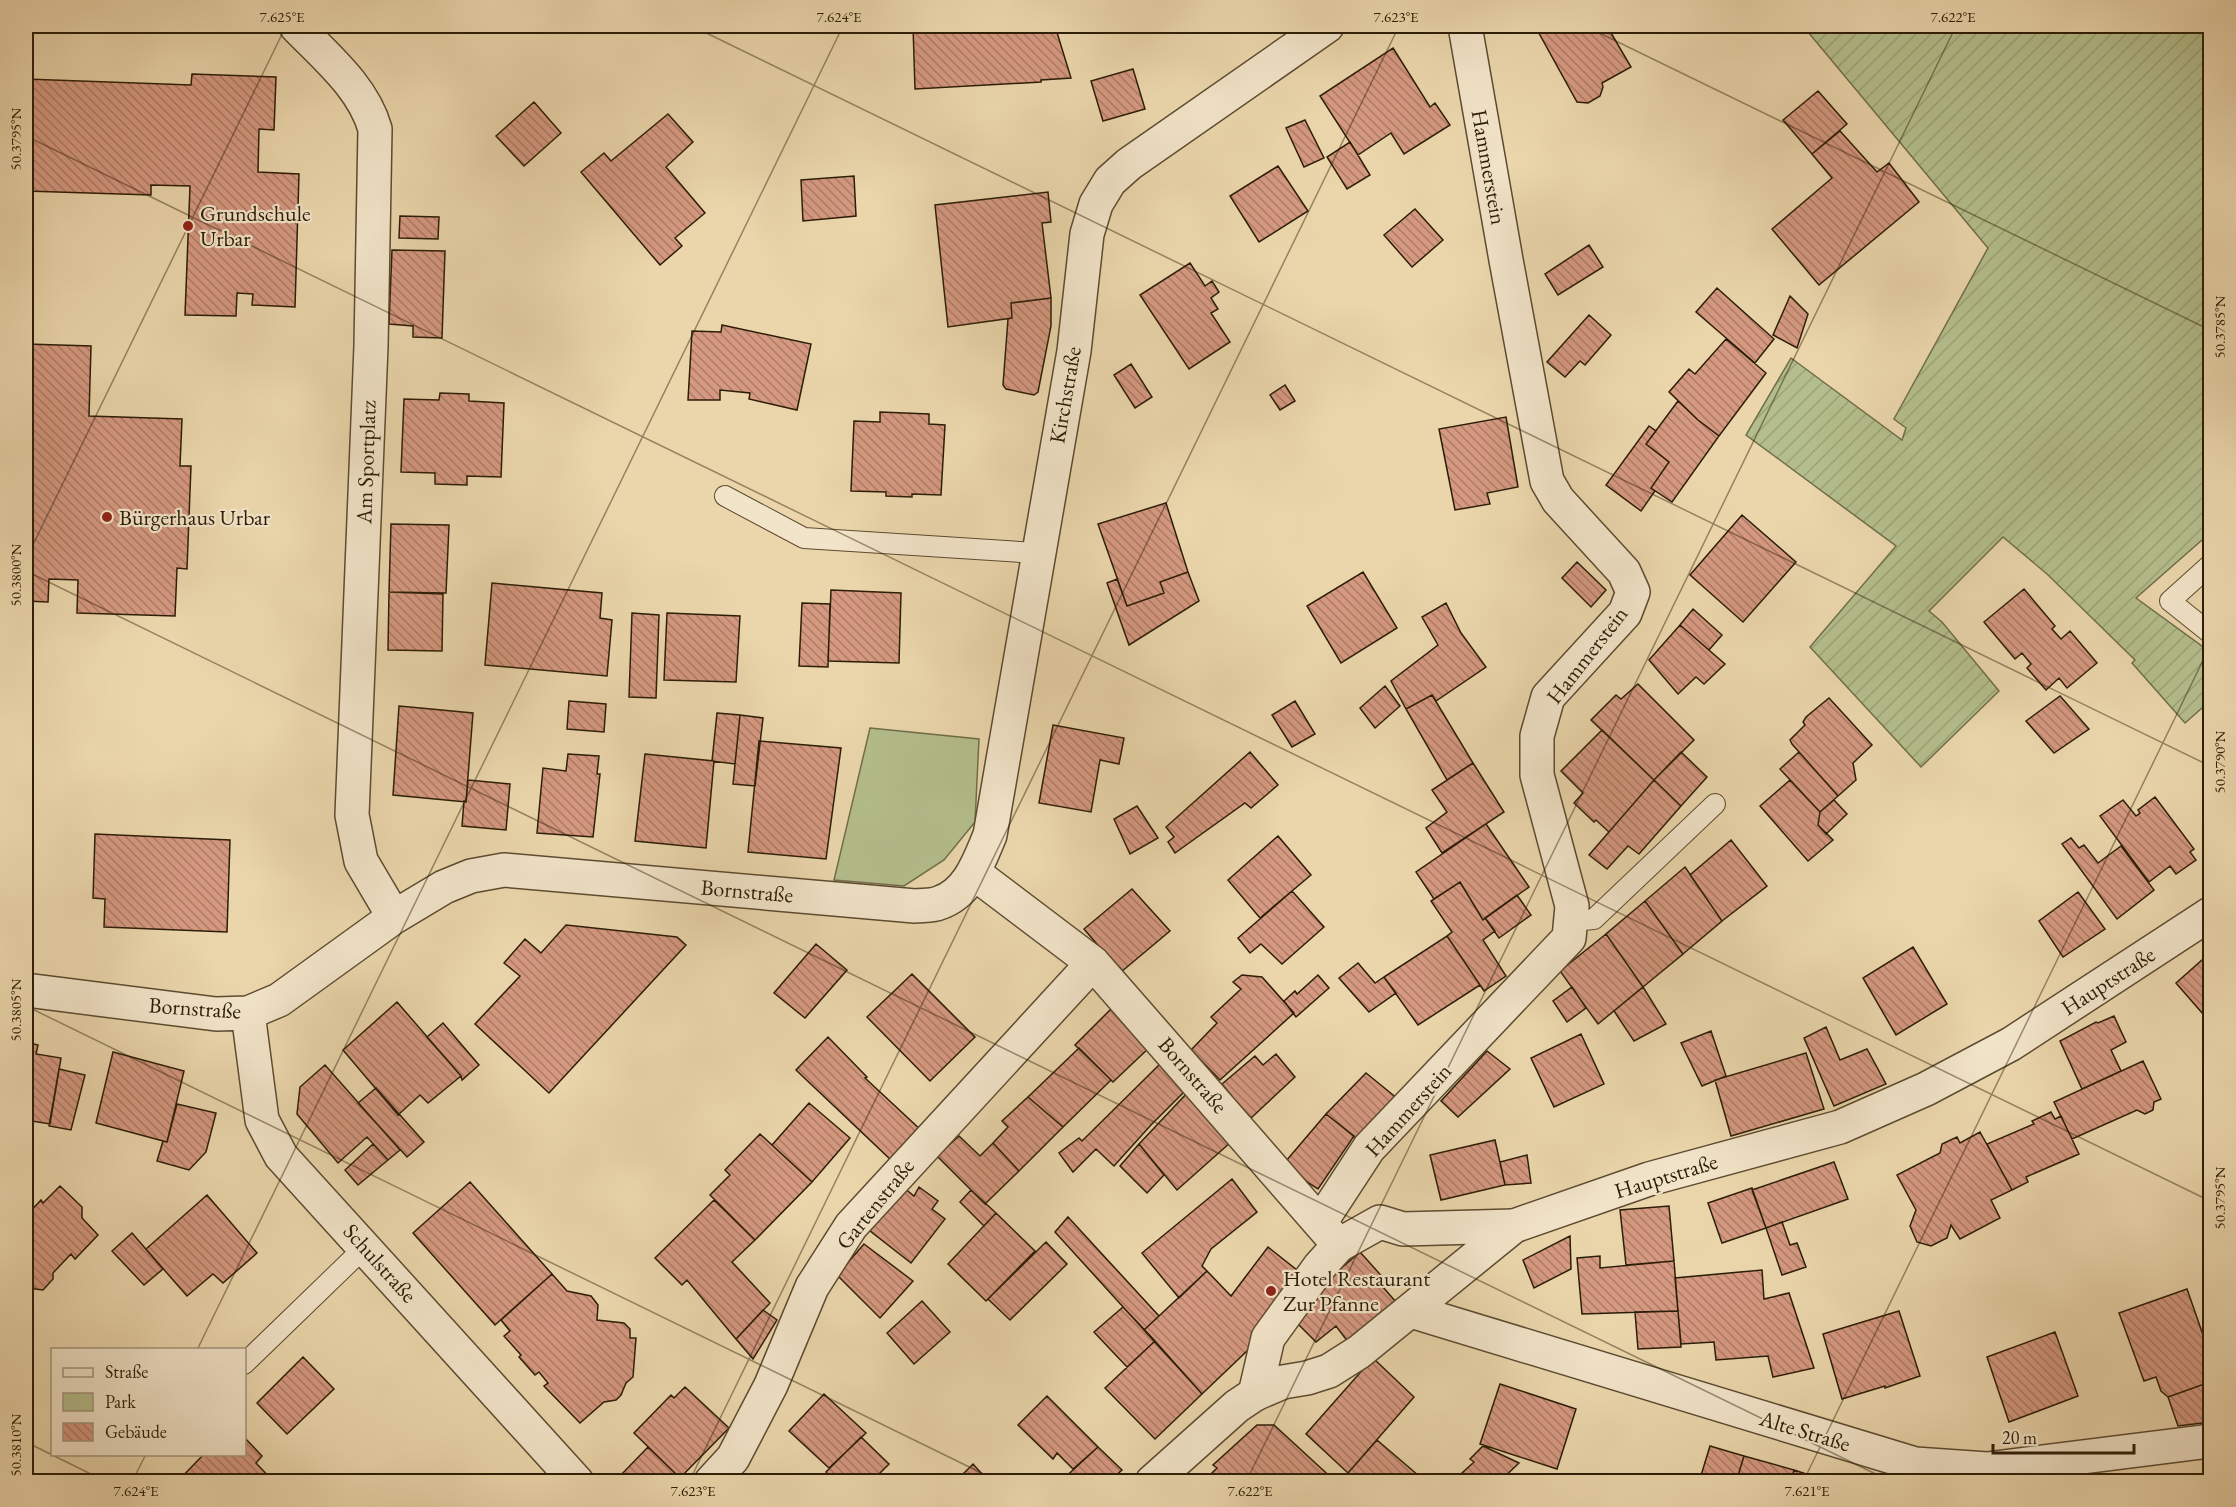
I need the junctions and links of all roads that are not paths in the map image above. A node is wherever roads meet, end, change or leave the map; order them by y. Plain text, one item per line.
1 (296, 26) edge
2 (1327, 26) edge
3 (1465, 26) edge
4 (725, 496) dead end
5 (1037, 553) junction
6 (2211, 565) edge
7 (2211, 633) edge
8 (1715, 804) dead end
9 (974, 873) junction
10 (394, 917) junction
11 (2208, 920) edge
12 (1570, 921) junction
13 (1093, 963) junction
14 (26, 990) edge
15 (248, 1013) junction
16 (1515, 1226) junction
17 (1330, 1234) junction
18 (364, 1247) junction
19 (1411, 1311) junction
20 (246, 1362) edge
21 (1255, 1394) junction
22 (2211, 1441) edge
23 (1910, 1473) edge
24 (577, 1482) edge
25 (711, 1482) edge
26 (1152, 1482) edge

1 - 10 street, Am Sportplatz
2 - 5 street, Kirchstraße
3 - 12 street, Hammerstein
4 - 5 lane
5 - 9 street, Kirchstraße
6 - 7 lane
8 - 12 lane
9 - 10 street, Bornstraße
9 - 13 street, Bornstraße
10 - 15 street, Bornstraße
11 - 16 street, Hauptstraße
12 - 17 street, Hammerstein
13 - 17 street, Bornstraße
13 - 25 street, Gartenstraße
14 - 15 street, Bornstraße
15 - 18 street, Schulstraße
16 - 17 street
16 - 19 street, Hauptstraße
17 - 21 street
18 - 20 lane
18 - 24 street, Schulstraße
19 - 21 street, Hauptstraße
19 - 23 street, Alte Straße
21 - 26 street, Hauptstraße
22 - 23 street, Alte Straße

